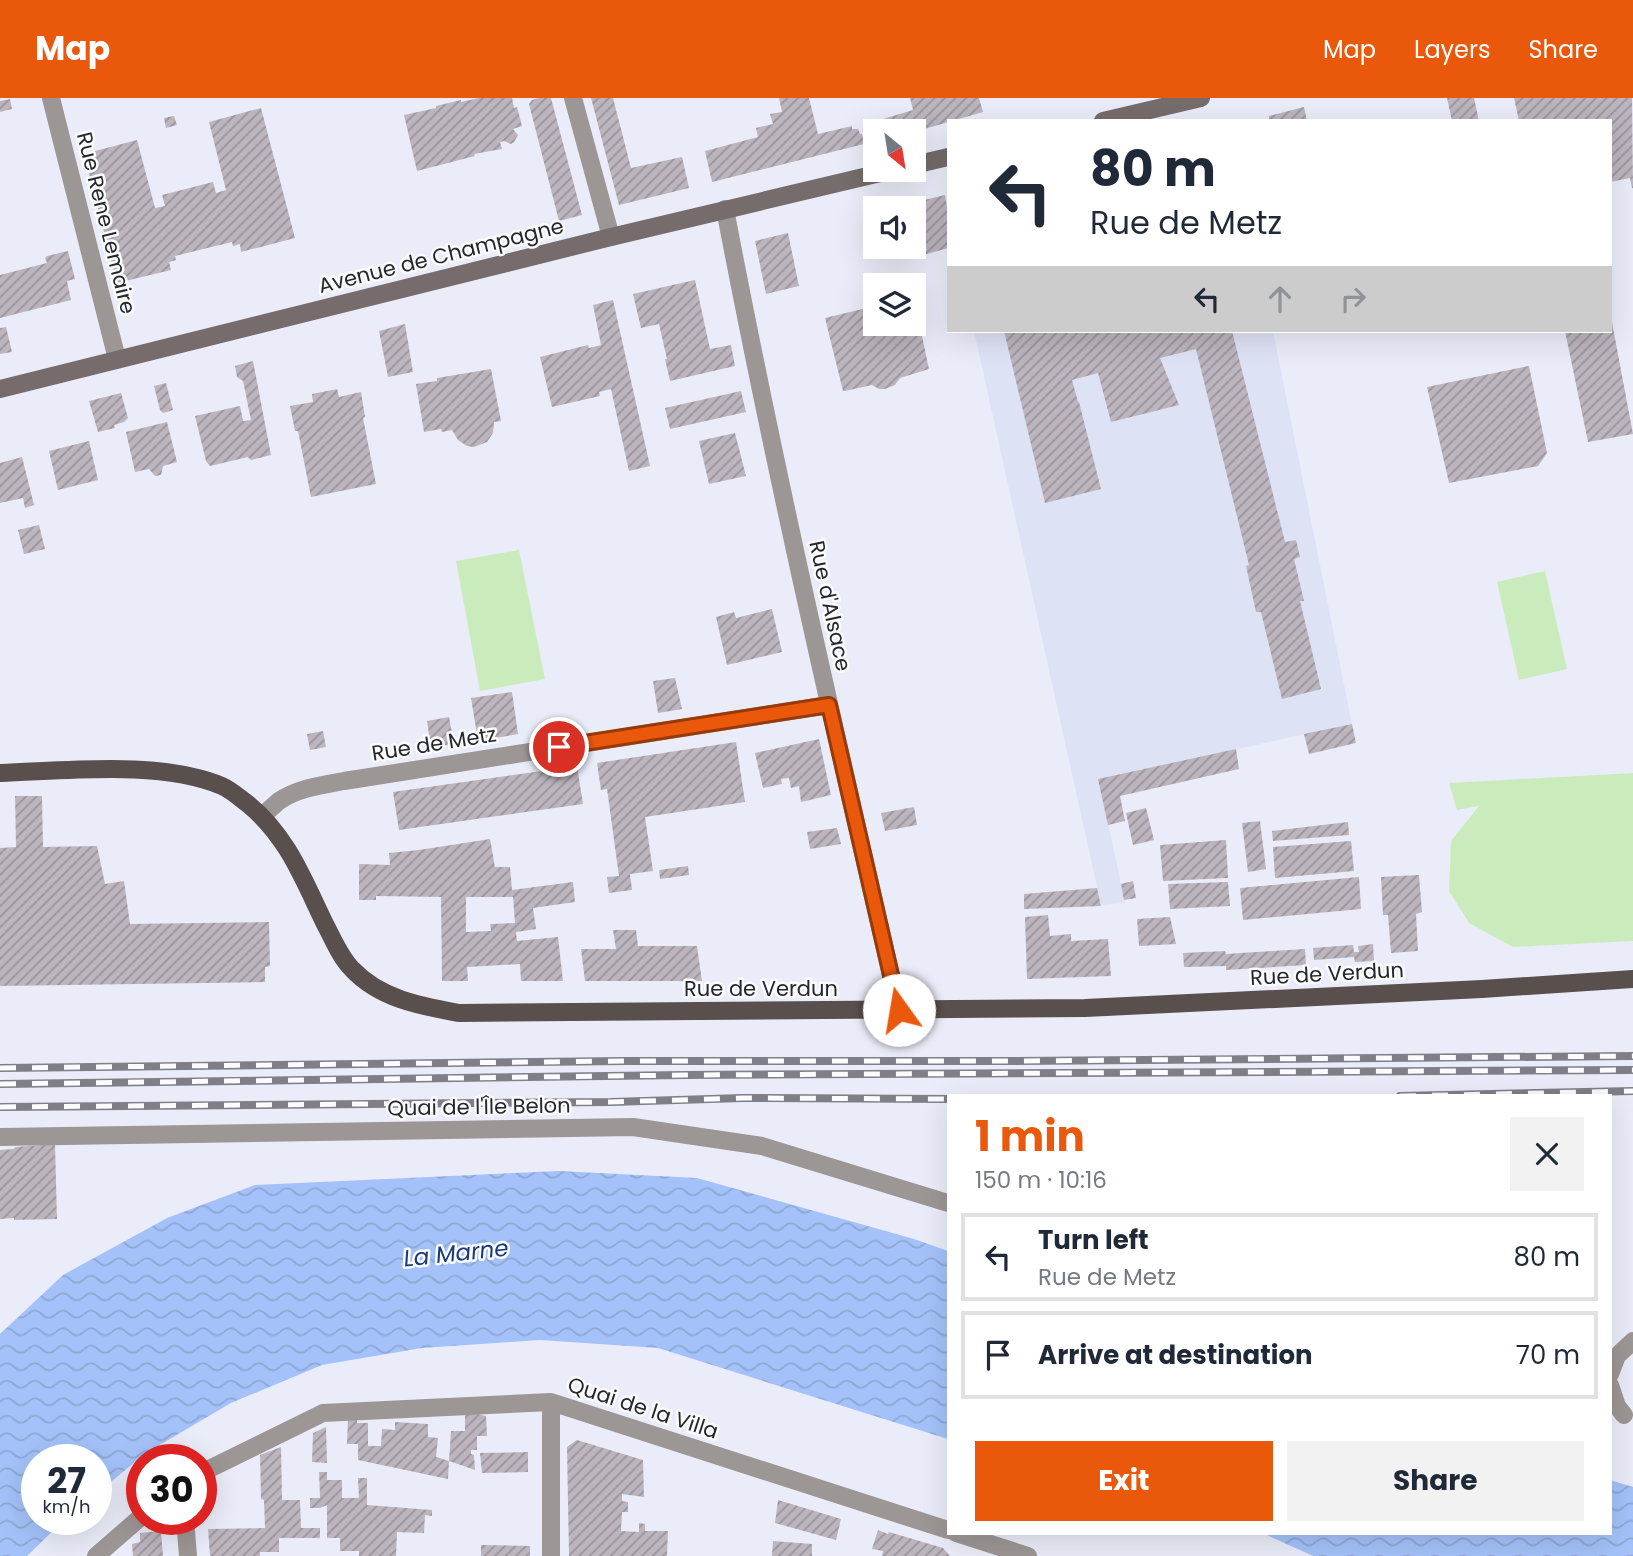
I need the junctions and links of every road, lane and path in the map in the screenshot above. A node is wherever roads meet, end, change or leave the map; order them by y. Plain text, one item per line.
1 (51, 98) edge
2 (573, 98) edge
3 (1201, 98) edge
4 (1112, 119) edge
5 (947, 157) edge
6 (926, 162) edge
7 (863, 177) edge
8 (725, 209) junction
9 (611, 237) junction
10 (117, 359) junction
11 (0, 389) edge
12 (829, 705) junction
13 (0, 773) edge
14 (262, 816) junction
15 (1633, 979) edge
16 (899, 1010) junction
17 (0, 1137) edge
18 (947, 1203) edge
19 (1633, 1341) edge
20 (1614, 1357) edge
21 (1612, 1391) edge
22 (551, 1402) junction
23 (1622, 1413) edge
24 (217, 1465) edge
25 (126, 1530) edge
26 (947, 1530) edge
27 (186, 1535) edge
28 (960, 1535) edge
29 (977, 1548) edge
30 (96, 1556) edge
31 (188, 1556) edge
32 (551, 1556) edge
33 (1028, 1556) edge

1 - 10 street, Rue Rene Lemaire
2 - 9 street
3 - 4 main road
5 - 6 main road
7 - 8 main road, Avenue de Champagne
8 - 9 main road, Avenue de Champagne
8 - 12 street, Rue d'Alsace
9 - 10 main road, Avenue de Champagne
10 - 11 main road, Avenue de Champagne
12 - 14 street, Rue de Metz
12 - 16 street, Rue d'Alsace
13 - 14 main road, Rue de Verdun
14 - 16 main road, Rue de Verdun
15 - 16 main road, Rue de Verdun
17 - 18 street, Quai de l'Île Belon
19 - 20 street
21 - 23 street
22 - 24 street, Quai de la Villa
22 - 26 street, Quai de la Villa
22 - 32 street
25 - 30 street
27 - 31 street
28 - 29 street
29 - 33 street

